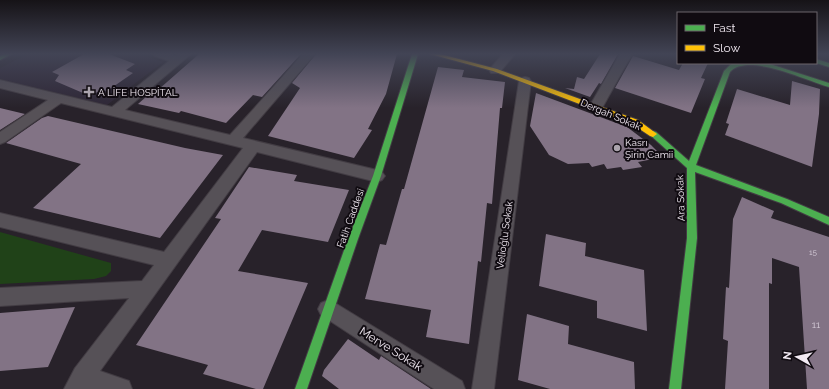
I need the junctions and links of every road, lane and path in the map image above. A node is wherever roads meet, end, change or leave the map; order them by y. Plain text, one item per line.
1 (163, 72) edge
2 (293, 72) edge
3 (409, 72) edge
4 (501, 72) edge
5 (616, 72) edge
6 (727, 72) edge
7 (784, 72) edge
8 (525, 81) junction
9 (0, 84) edge
10 (829, 86) edge
11 (59, 98) junction
12 (596, 106) junction
13 (114, 112) junction
14 (0, 139) edge
15 (233, 141) junction
16 (253, 146) junction
17 (691, 167) junction
18 (377, 176) junction
19 (0, 220) edge
20 (829, 221) edge
21 (168, 261) junction
22 (147, 289) junction
23 (0, 297) edge
24 (328, 310) junction
25 (79, 382) edge
26 (122, 389) edge
27 (301, 389) edge
28 (454, 389) edge
29 (483, 389) edge
30 (675, 389) edge

1 - 13 street
2 - 15 street
3 - 18 street, Fatih Caddesi
4 - 8 street, Dergah Sokak
5 - 12 street
6 - 17 street, Ara Sokak
7 - 10 street, Ara Sokak
8 - 12 street, Dergah Sokak
8 - 29 street, Velioğlu Sokak
9 - 11 street
11 - 13 street
11 - 14 street
12 - 17 street, Dergah Sokak
13 - 15 street
15 - 16 street
16 - 18 street
16 - 21 street
17 - 20 street, Dergah Sokak
17 - 30 street, Ara Sokak
18 - 24 street, Fatih Caddesi
19 - 21 street
21 - 22 street
22 - 23 street
22 - 25 street
24 - 27 street, Fatih Caddesi
24 - 28 street, Merve Sokak
25 - 26 street

